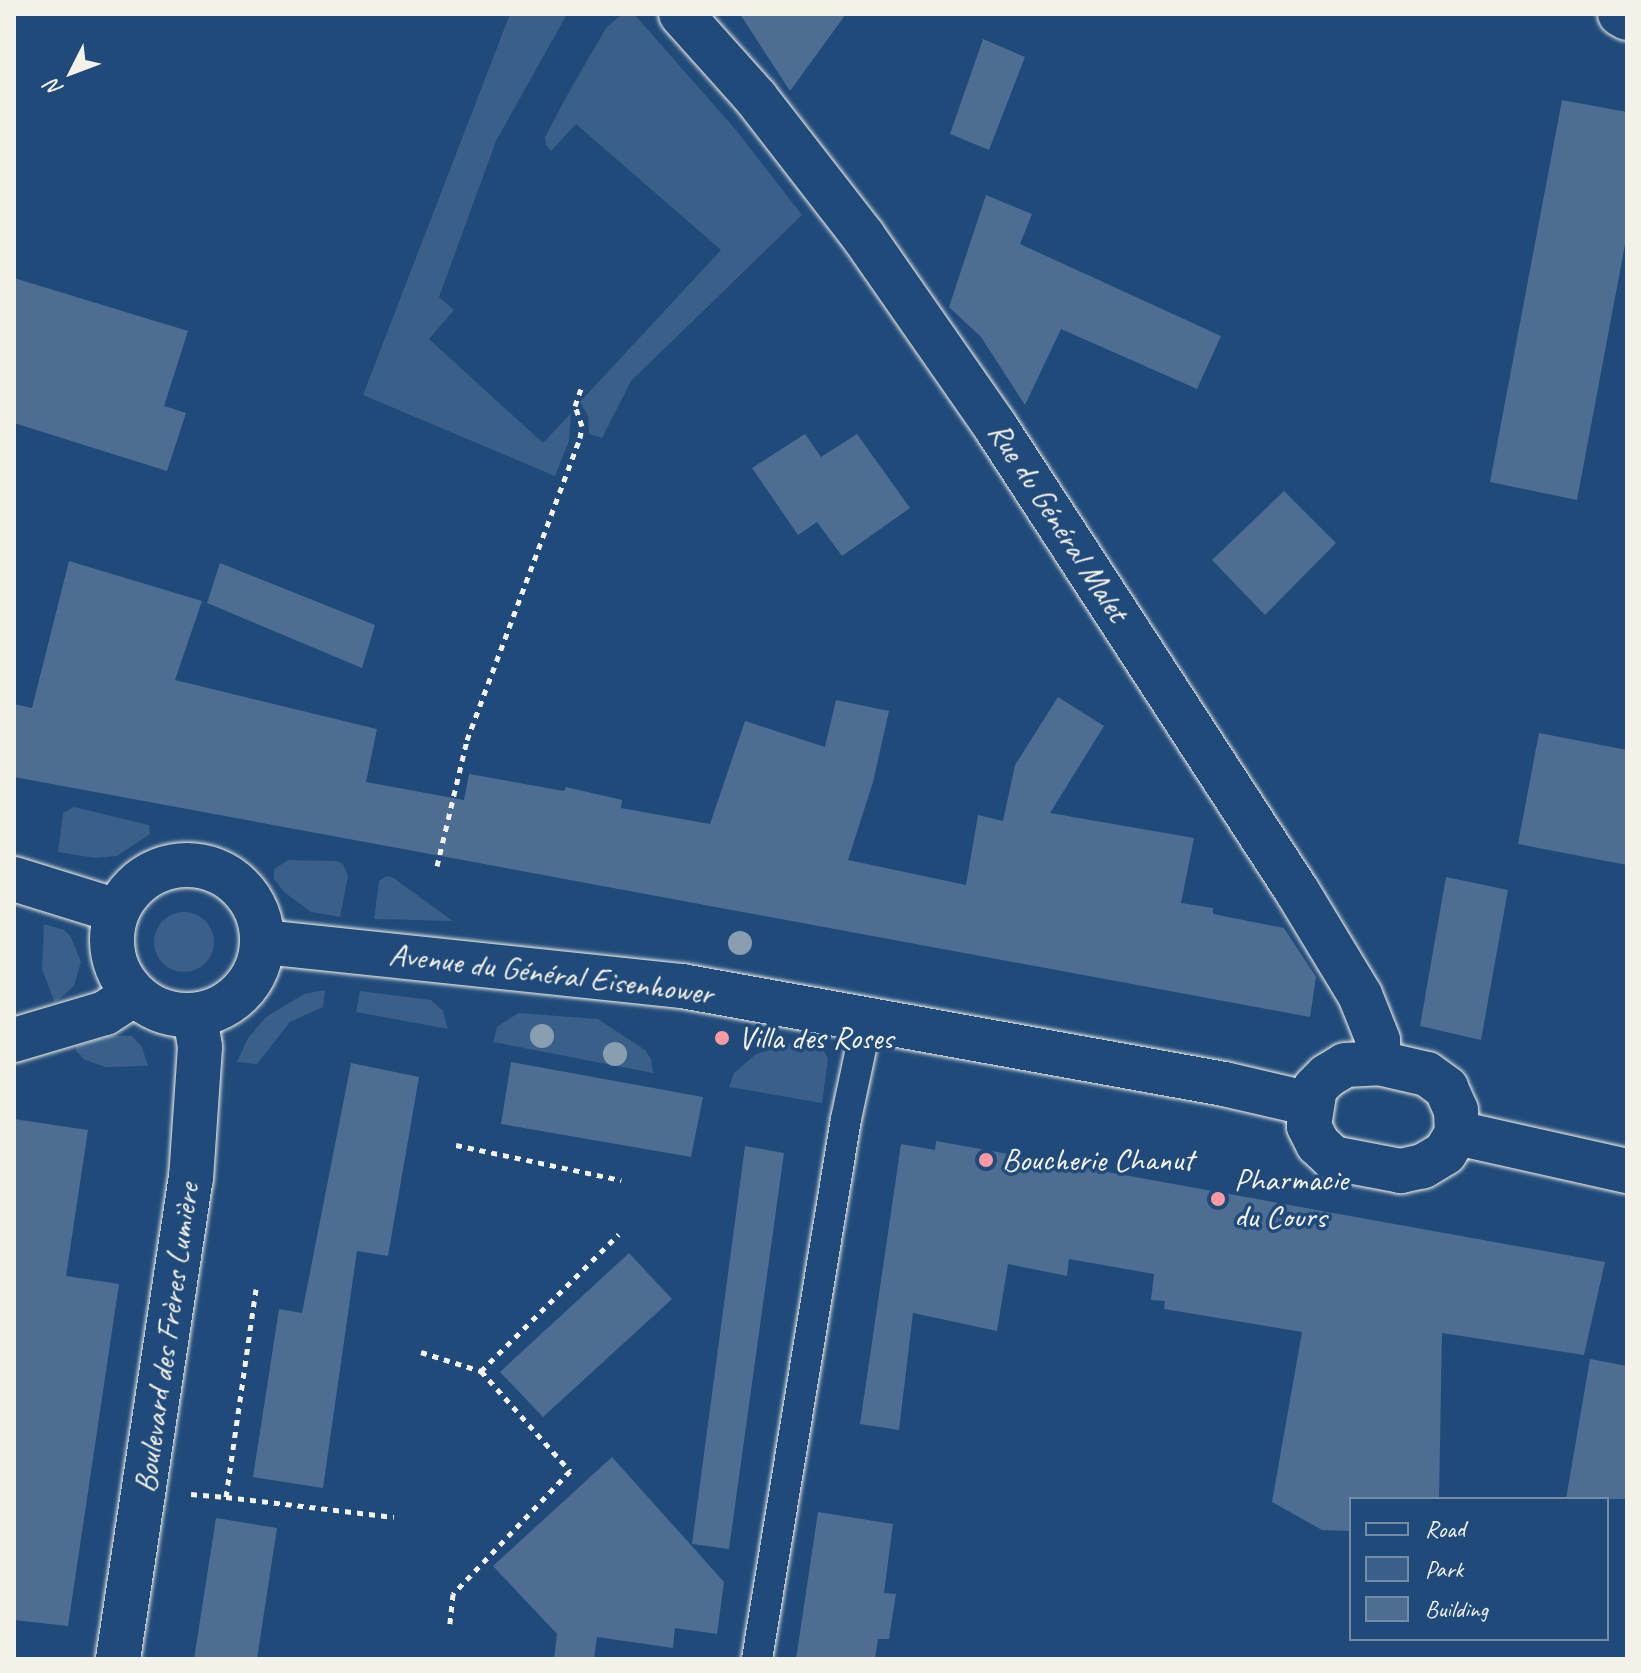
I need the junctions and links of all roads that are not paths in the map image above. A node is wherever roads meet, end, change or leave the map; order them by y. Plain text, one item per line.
1 (681, 14) edge
2 (1620, 14) edge
3 (1627, 18) edge
4 (14, 879) edge
5 (117, 911) junction
6 (263, 942) junction
7 (134, 994) junction
8 (195, 1015) junction
9 (867, 1020) junction
10 (14, 1040) edge
11 (1379, 1063) junction
12 (1310, 1104) junction
13 (1457, 1133) junction
14 (1627, 1171) edge
15 (118, 1659) edge
16 (757, 1659) edge

1 - 11 main road, Rue du Général Malet
2 - 3 main road
4 - 5 main road
5 - 6 main road
5 - 7 main road
6 - 8 main road
6 - 9 main road, Avenue du Général Eisenhower
7 - 8 main road
7 - 10 main road
8 - 15 main road, Boulevard des Frères Lumière
9 - 12 main road, Avenue du Général Eisenhower
9 - 16 lane
11 - 12 main road
11 - 13 main road
12 - 13 main road
13 - 14 main road

